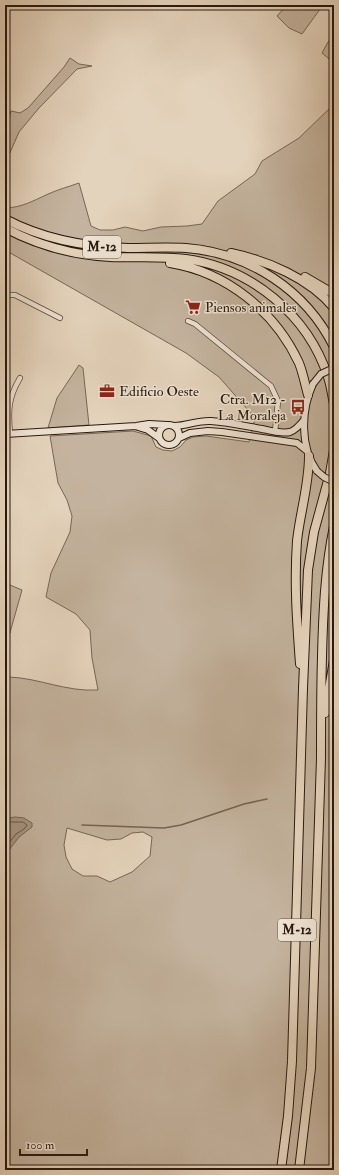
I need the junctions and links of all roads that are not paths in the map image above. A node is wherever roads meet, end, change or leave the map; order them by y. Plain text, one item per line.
1 (5, 219) edge
2 (5, 228) edge
3 (204, 250) junction
4 (152, 258) junction
5 (259, 260) junction
6 (334, 294) edge
7 (5, 295) edge
8 (334, 308) edge
9 (60, 318) dead end
10 (188, 320) dead end
11 (334, 347) edge
12 (334, 368) edge
13 (20, 378) dead end
14 (308, 395) junction
15 (334, 404) edge
16 (304, 420) junction
17 (167, 425) junction
18 (136, 426) junction
19 (174, 426) junction
20 (275, 432) junction
21 (7, 434) edge
22 (159, 438) junction
23 (179, 438) junction
24 (334, 450) edge
25 (308, 454) junction
26 (334, 482) edge
27 (334, 526) edge
28 (334, 660) edge
29 (303, 688) junction
30 (321, 758) junction
31 (281, 1170) edge
32 (299, 1170) edge

1 - 3 highway, M-12
2 - 4 highway, M-12
3 - 5 highway
3 - 11 highway, M-12
4 - 14 highway
4 - 15 highway, M-12
5 - 6 highway
5 - 8 highway
7 - 9 street
10 - 20 street
12 - 14 street, bridge
13 - 21 street
14 - 16 street
16 - 20 street
16 - 25 street
17 - 18 street
17 - 19 street
17 - 22 street
18 - 21 street
18 - 22 street
19 - 20 street
19 - 23 street
22 - 23 street
23 - 25 street
24 - 29 highway, M-12
25 - 26 street, bridge
25 - 29 highway
27 - 30 highway, M-12
28 - 30 highway
29 - 31 highway, M-12
30 - 32 highway, M-12

